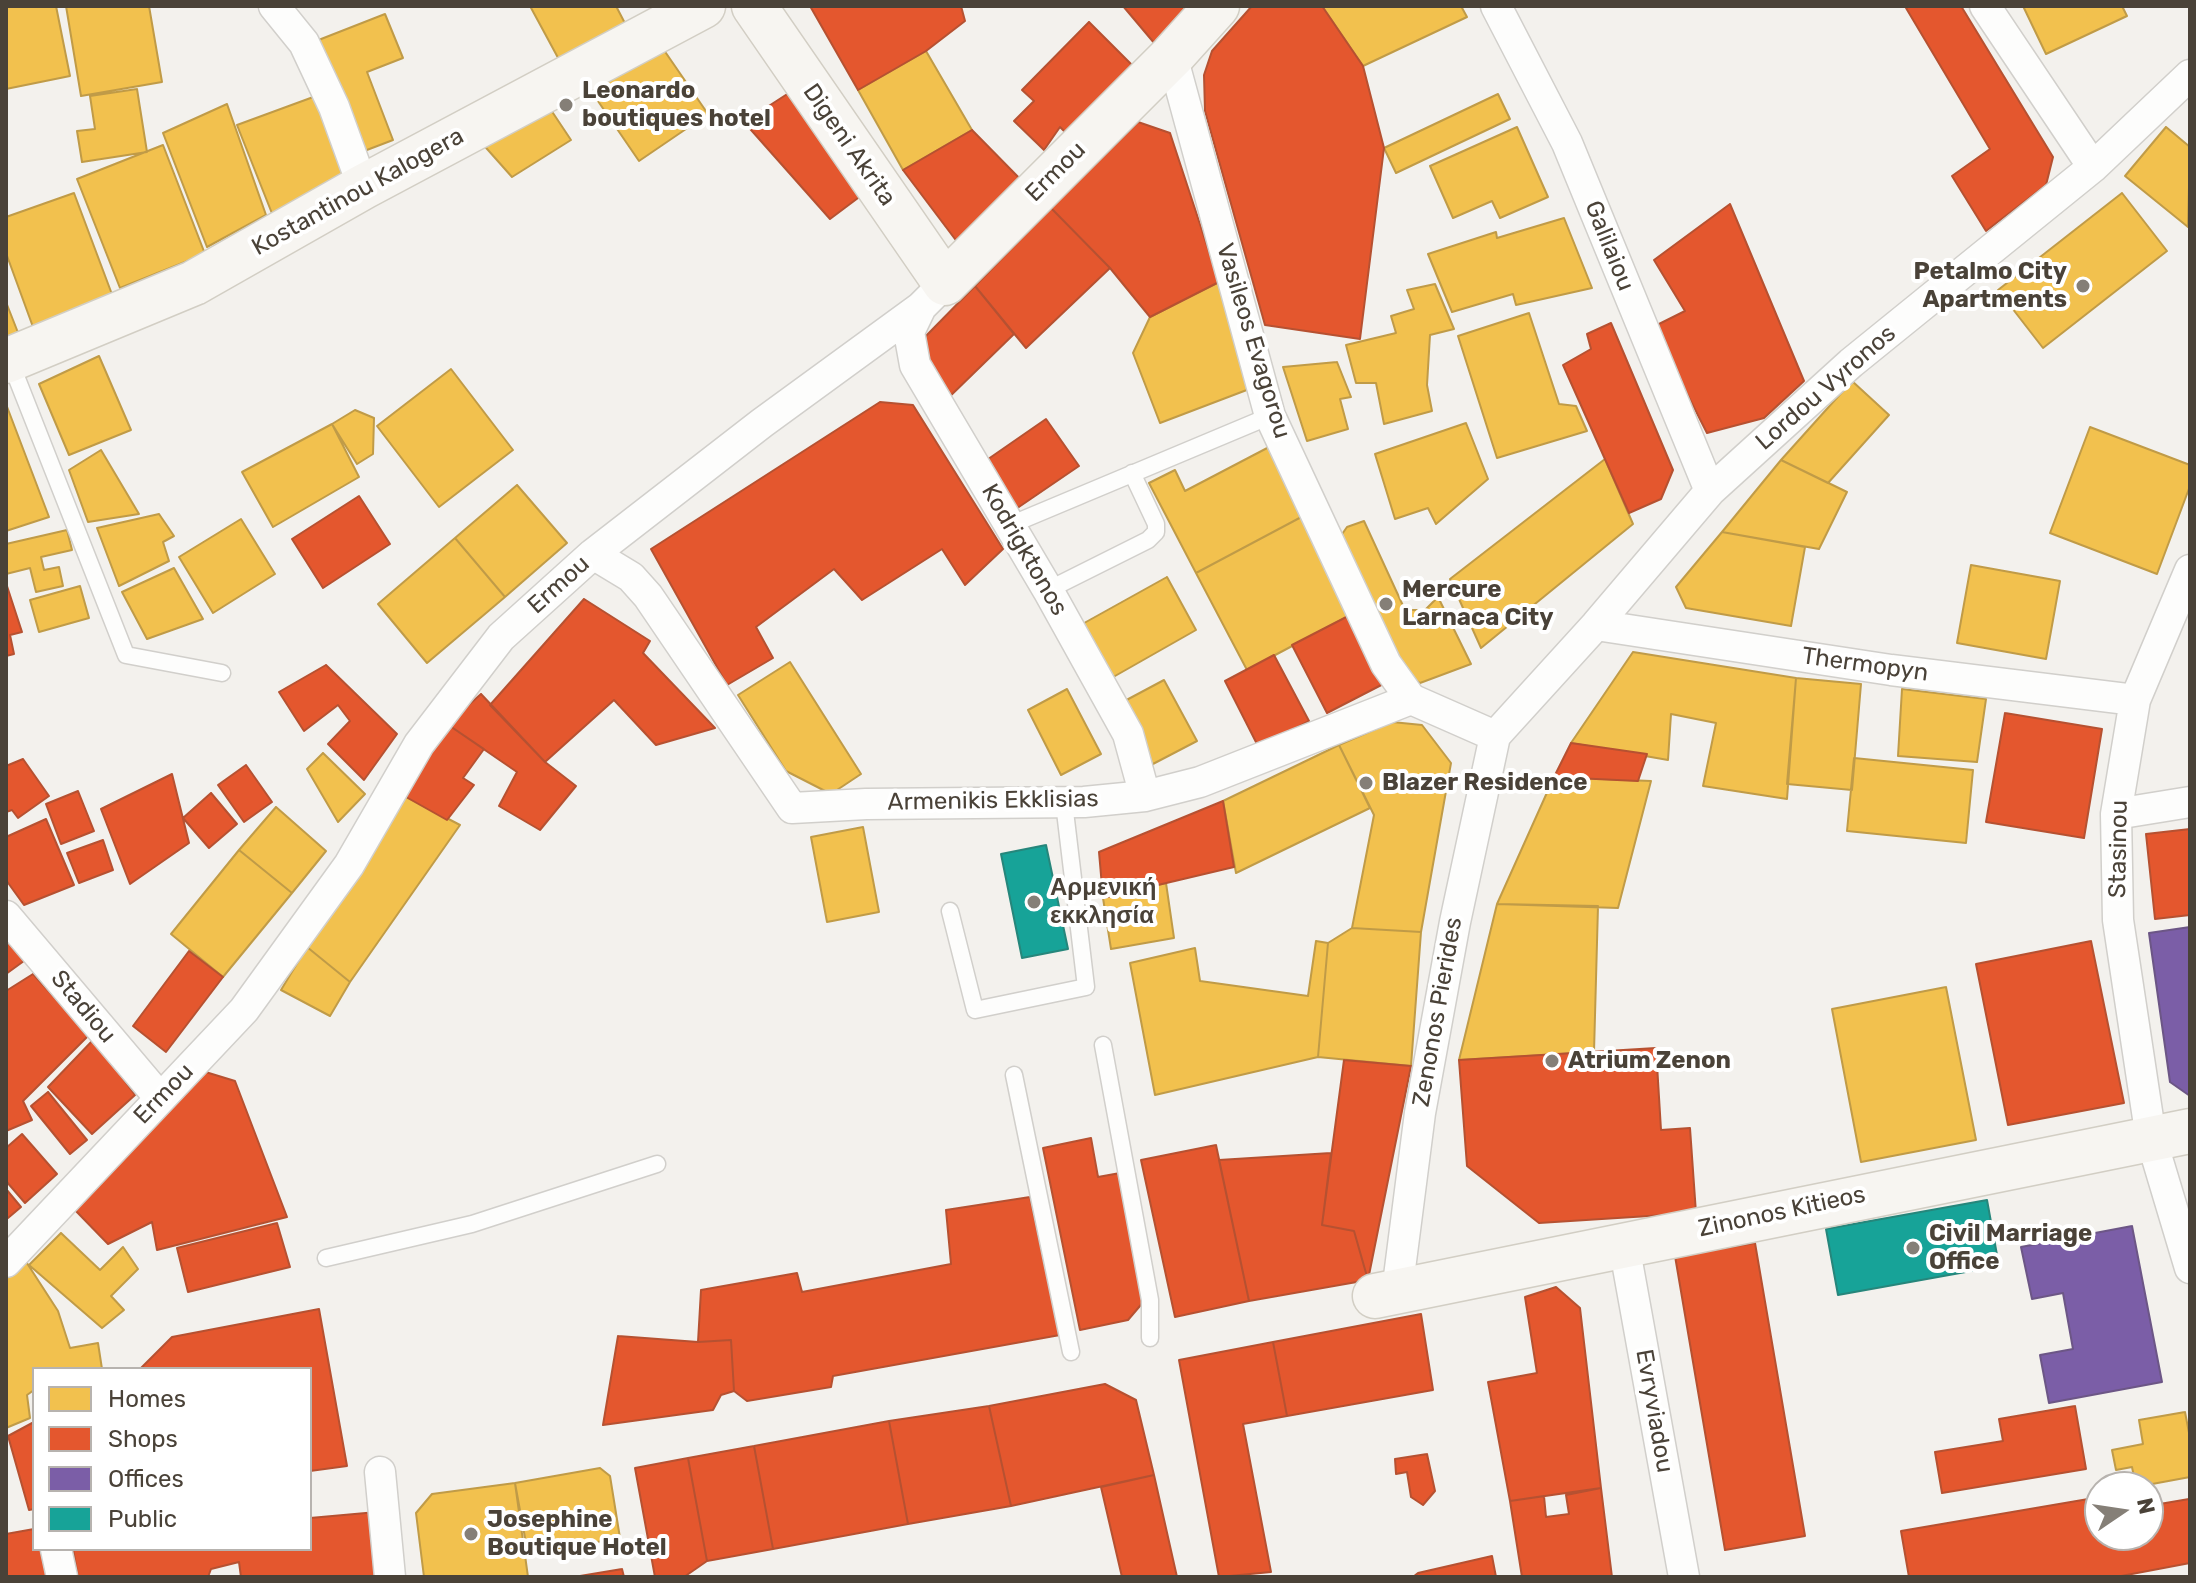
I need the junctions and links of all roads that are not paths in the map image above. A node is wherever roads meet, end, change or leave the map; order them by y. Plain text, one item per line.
1 (274, 6) edge
2 (703, 6) edge
3 (754, 6) edge
4 (1217, 6) edge
5 (1496, 6) edge
6 (1985, 6) edge
7 (1172, 56) junction
8 (2190, 75) edge
9 (2093, 167) junction
10 (363, 187) junction
11 (933, 295) junction
12 (8, 361) edge
13 (1270, 416) junction
14 (1132, 473) junction
15 (1710, 491) junction
16 (1010, 525) junction
17 (593, 554) junction
18 (2190, 570) edge
19 (1048, 590) junction
20 (1596, 625) junction
21 (222, 673) dead end
22 (1411, 699) junction
23 (2135, 700) junction
24 (1495, 736) junction
25 (1145, 796) junction
26 (2190, 802) edge
27 (1064, 803) junction
28 (2116, 814) junction
29 (950, 911) dead end
30 (6, 916) edge
31 (1103, 1045) dead end
32 (1014, 1075) dead end
33 (160, 1098) junction
34 (2171, 1134) edge
35 (657, 1164) dead end
36 (1624, 1245) junction
37 (326, 1258) dead end
38 (6, 1262) edge
39 (2190, 1268) edge
40 (1386, 1294) joint
41 (1150, 1338) dead end
42 (1071, 1352) dead end
43 (380, 1472) dead end
44 (56, 1551) edge
45 (62, 1577) edge
46 (390, 1577) edge
47 (1684, 1577) edge

1 - 10 street
2 - 10 street, Kostantinou Kalogera
3 - 11 street, Digeni Akrita
4 - 7 street, Ermou
5 - 15 street, Galilaiou
6 - 9 street
7 - 11 street, Ermou
7 - 13 street, Vasileos Evagorou
8 - 9 street, Lordou Vyronos
9 - 15 street, Lordou Vyronos
10 - 12 street, Kostantinou Kalogera
11 - 16 street, Kodrigktonos
11 - 17 street, Ermou
12 - 21 lane
13 - 14 lane
13 - 22 street, Vasileos Evagorou
14 - 16 lane
14 - 19 lane
15 - 20 street, Lordou Vyronos
16 - 19 street, Kodrigktonos
17 - 27 street, Armenikis Ekklisias
17 - 33 street, Ermou
18 - 23 street, Stasinou
19 - 25 street, Kodrigktonos
20 - 23 street, Thermopyn
20 - 24 street, Lordou Vyronos
22 - 24 street
22 - 25 street, Armenikis Ekklisias
23 - 28 street, Stasinou
24 - 40 street, Zenonos Pierides
25 - 27 street, Armenikis Ekklisias
26 - 28 street
27 - 29 lane
28 - 34 street, Stasinou
30 - 33 street, Stadiou
31 - 41 lane
32 - 42 lane
33 - 38 street, Ermou
34 - 36 street, Zinonos Kitieos
34 - 39 street, Stasinou
35 - 37 lane
36 - 40 street, Zinonos Kitieos
36 - 47 street, Evryviadou
43 - 46 street
44 - 45 street

